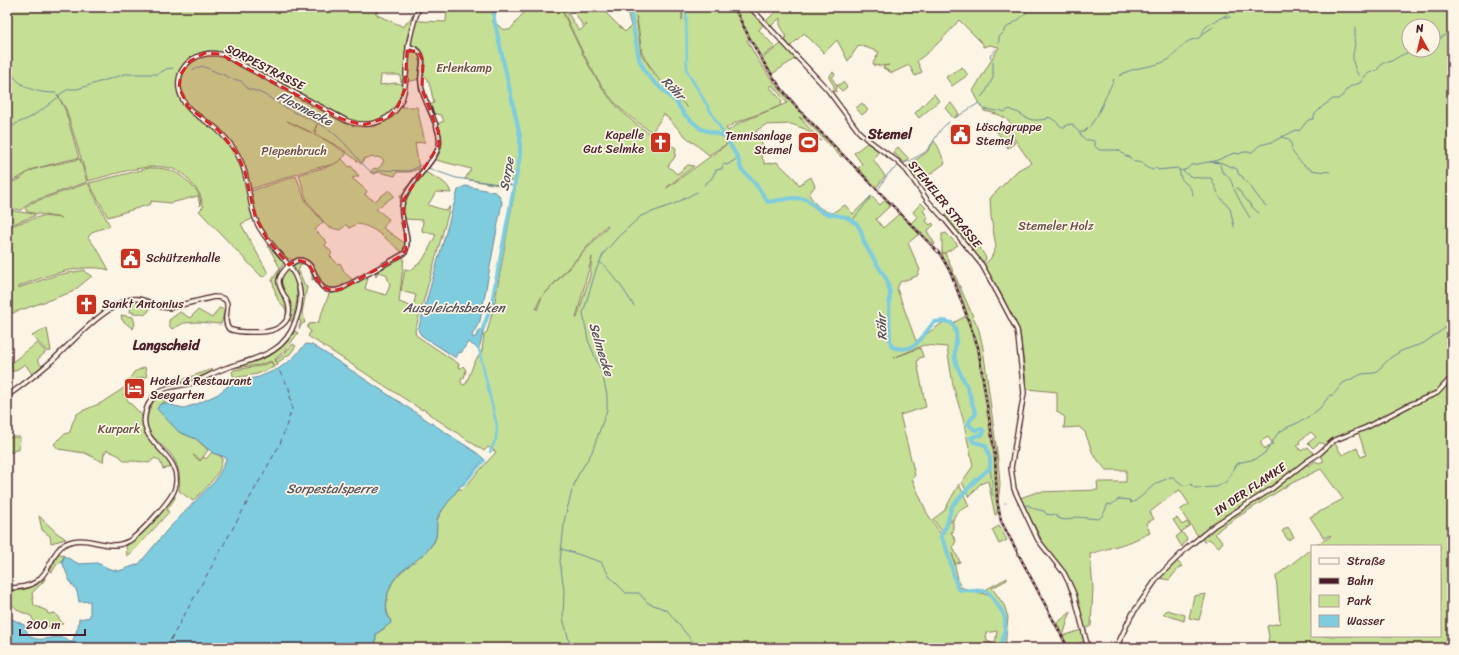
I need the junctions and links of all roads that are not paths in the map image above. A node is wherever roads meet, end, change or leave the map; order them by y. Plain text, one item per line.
1 (419, 7) edge
2 (750, 7) edge
3 (408, 46) junction
4 (407, 51) junction
5 (418, 52) junction
6 (289, 265) junction
7 (1452, 377) edge
8 (7, 396) edge
9 (7, 588) edge
10 (1088, 648) edge
11 (1116, 648) edge

1 - 3 main road, SORPESTRASSE
2 - 10 main road, STEMELER STRASSE
3 - 4 main road, SORPESTRASSE
3 - 5 street
4 - 5 street
4 - 6 main road, SORPESTRASSE
5 - 6 street
6 - 8 main road
6 - 9 main road, SORPESTRASSE
7 - 11 main road, IN DER FLAMKE

